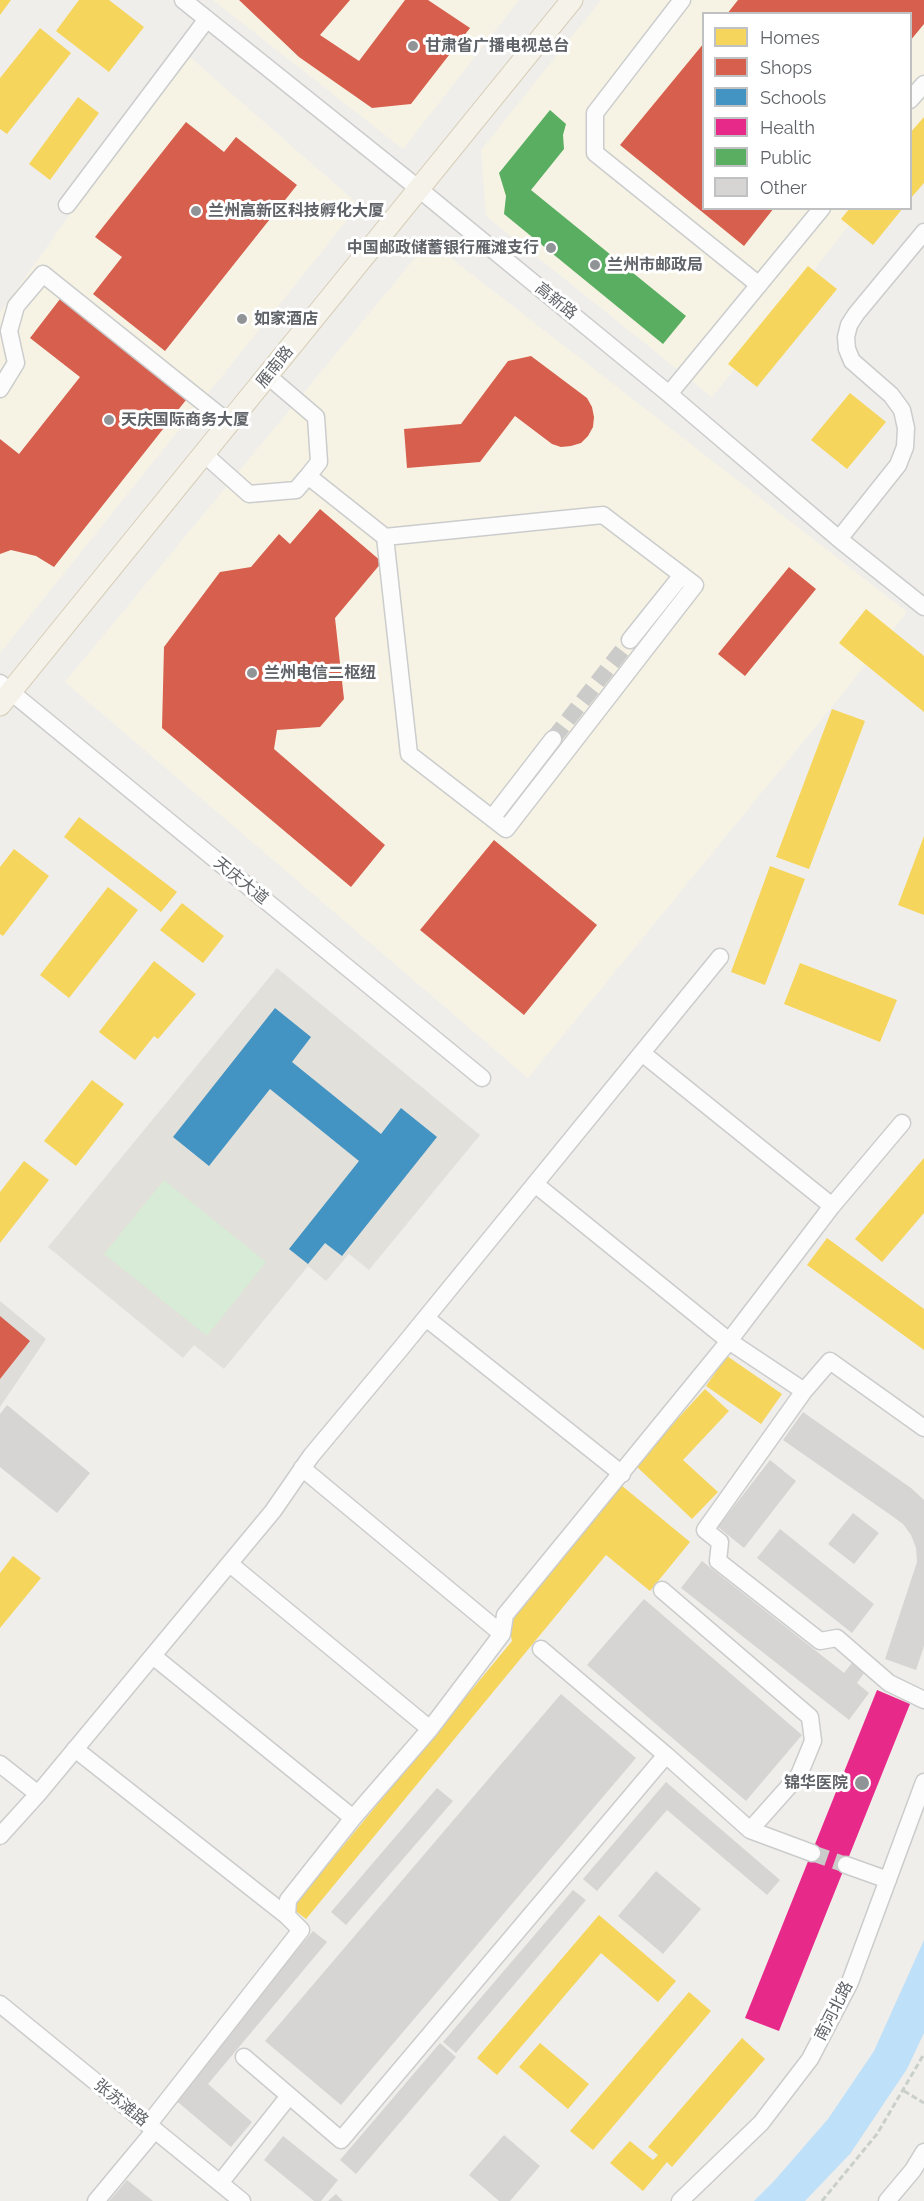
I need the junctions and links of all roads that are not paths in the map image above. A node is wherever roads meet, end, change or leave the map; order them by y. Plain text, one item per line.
1 (183, 0) edge
2 (572, 0) edge
3 (681, 1) edge
4 (207, 19) junction
5 (924, 84) edge
6 (912, 98) edge
7 (419, 189) junction
8 (67, 205) dead end
9 (820, 210) edge
10 (924, 232) edge
11 (759, 285) junction
12 (268, 376) junction
13 (0, 389) edge
14 (669, 394) junction
15 (229, 423) junction
16 (204, 454) junction
17 (308, 476) junction
18 (384, 537) junction
19 (839, 539) junction
20 (682, 575) junction
21 (924, 607) edge
22 (630, 640) tunnel mouth
23 (4, 693) edge
24 (553, 739) tunnel mouth
25 (492, 818) junction
26 (720, 957) dead end
27 (642, 1053) junction
28 (482, 1078) dead end
29 (902, 1123) dead end
30 (535, 1184) junction
31 (832, 1206) junction
32 (426, 1318) junction
33 (729, 1341) junction
34 (804, 1391) junction
35 (924, 1428) edge
36 (303, 1468) junction
37 (622, 1474) junction
38 (230, 1564) junction
39 (662, 1590) dead end
40 (502, 1634) junction
41 (541, 1649) dead end
42 (153, 1656) junction
43 (924, 1700) edge
44 (430, 1729) junction
45 (75, 1749) junction
46 (666, 1755) junction
47 (0, 1764) edge
48 (924, 1782) edge
49 (38, 1794) junction
50 (353, 1818) junction
51 (750, 1830) junction
52 (0, 1836) edge
53 (812, 1853) tunnel mouth
54 (846, 1865) tunnel mouth
55 (888, 1880) junction
56 (287, 1916) junction
57 (0, 2004) edge
58 (244, 2057) dead end
59 (289, 2096) junction
60 (151, 2128) junction
61 (924, 2152) edge
62 (220, 2183) junction
63 (96, 2201) edge
64 (242, 2201) edge
65 (680, 2201) edge
66 (887, 2201) edge

1 - 4 street, 高新路
2 - 7 main road, 雁南路
3 - 11 street
4 - 7 street, 高新路
4 - 8 street
5 - 6 street
7 - 12 main road, 雁南路
7 - 14 street, 高新路
9 - 11 street
10 - 19 street
11 - 14 street
12 - 15 main road, 雁南路
12 - 17 street
13 - 15 street
14 - 19 street, 高新路
15 - 16 main road, 雁南路
16 - 17 street
16 - 23 main road, 雁南路
17 - 18 street
18 - 20 street
18 - 25 street
19 - 21 street, 高新路
20 - 22 street
20 - 25 street
23 - 28 street, 天庆大道
24 - 25 street
26 - 27 street
27 - 30 street
27 - 31 street
29 - 31 street
30 - 32 street
30 - 33 street
31 - 33 street
32 - 36 street
32 - 37 street
33 - 34 street
33 - 37 street
34 - 35 street
34 - 43 street
36 - 38 street
36 - 40 street
37 - 40 street
38 - 42 street
38 - 44 street
39 - 51 street
40 - 44 street
41 - 46 street
42 - 45 street
42 - 50 street
44 - 50 street
45 - 49 street
45 - 56 street
46 - 51 street
46 - 59 street
47 - 49 street
48 - 55 street, 南河北路
49 - 52 street
50 - 56 street
51 - 53 street
54 - 55 street
55 - 65 street, 南河北路
56 - 60 street
57 - 60 street, 张苏滩路
58 - 59 street
59 - 62 street
60 - 62 street, 张苏滩路
60 - 63 street
61 - 66 street
62 - 64 street, 张苏滩路

